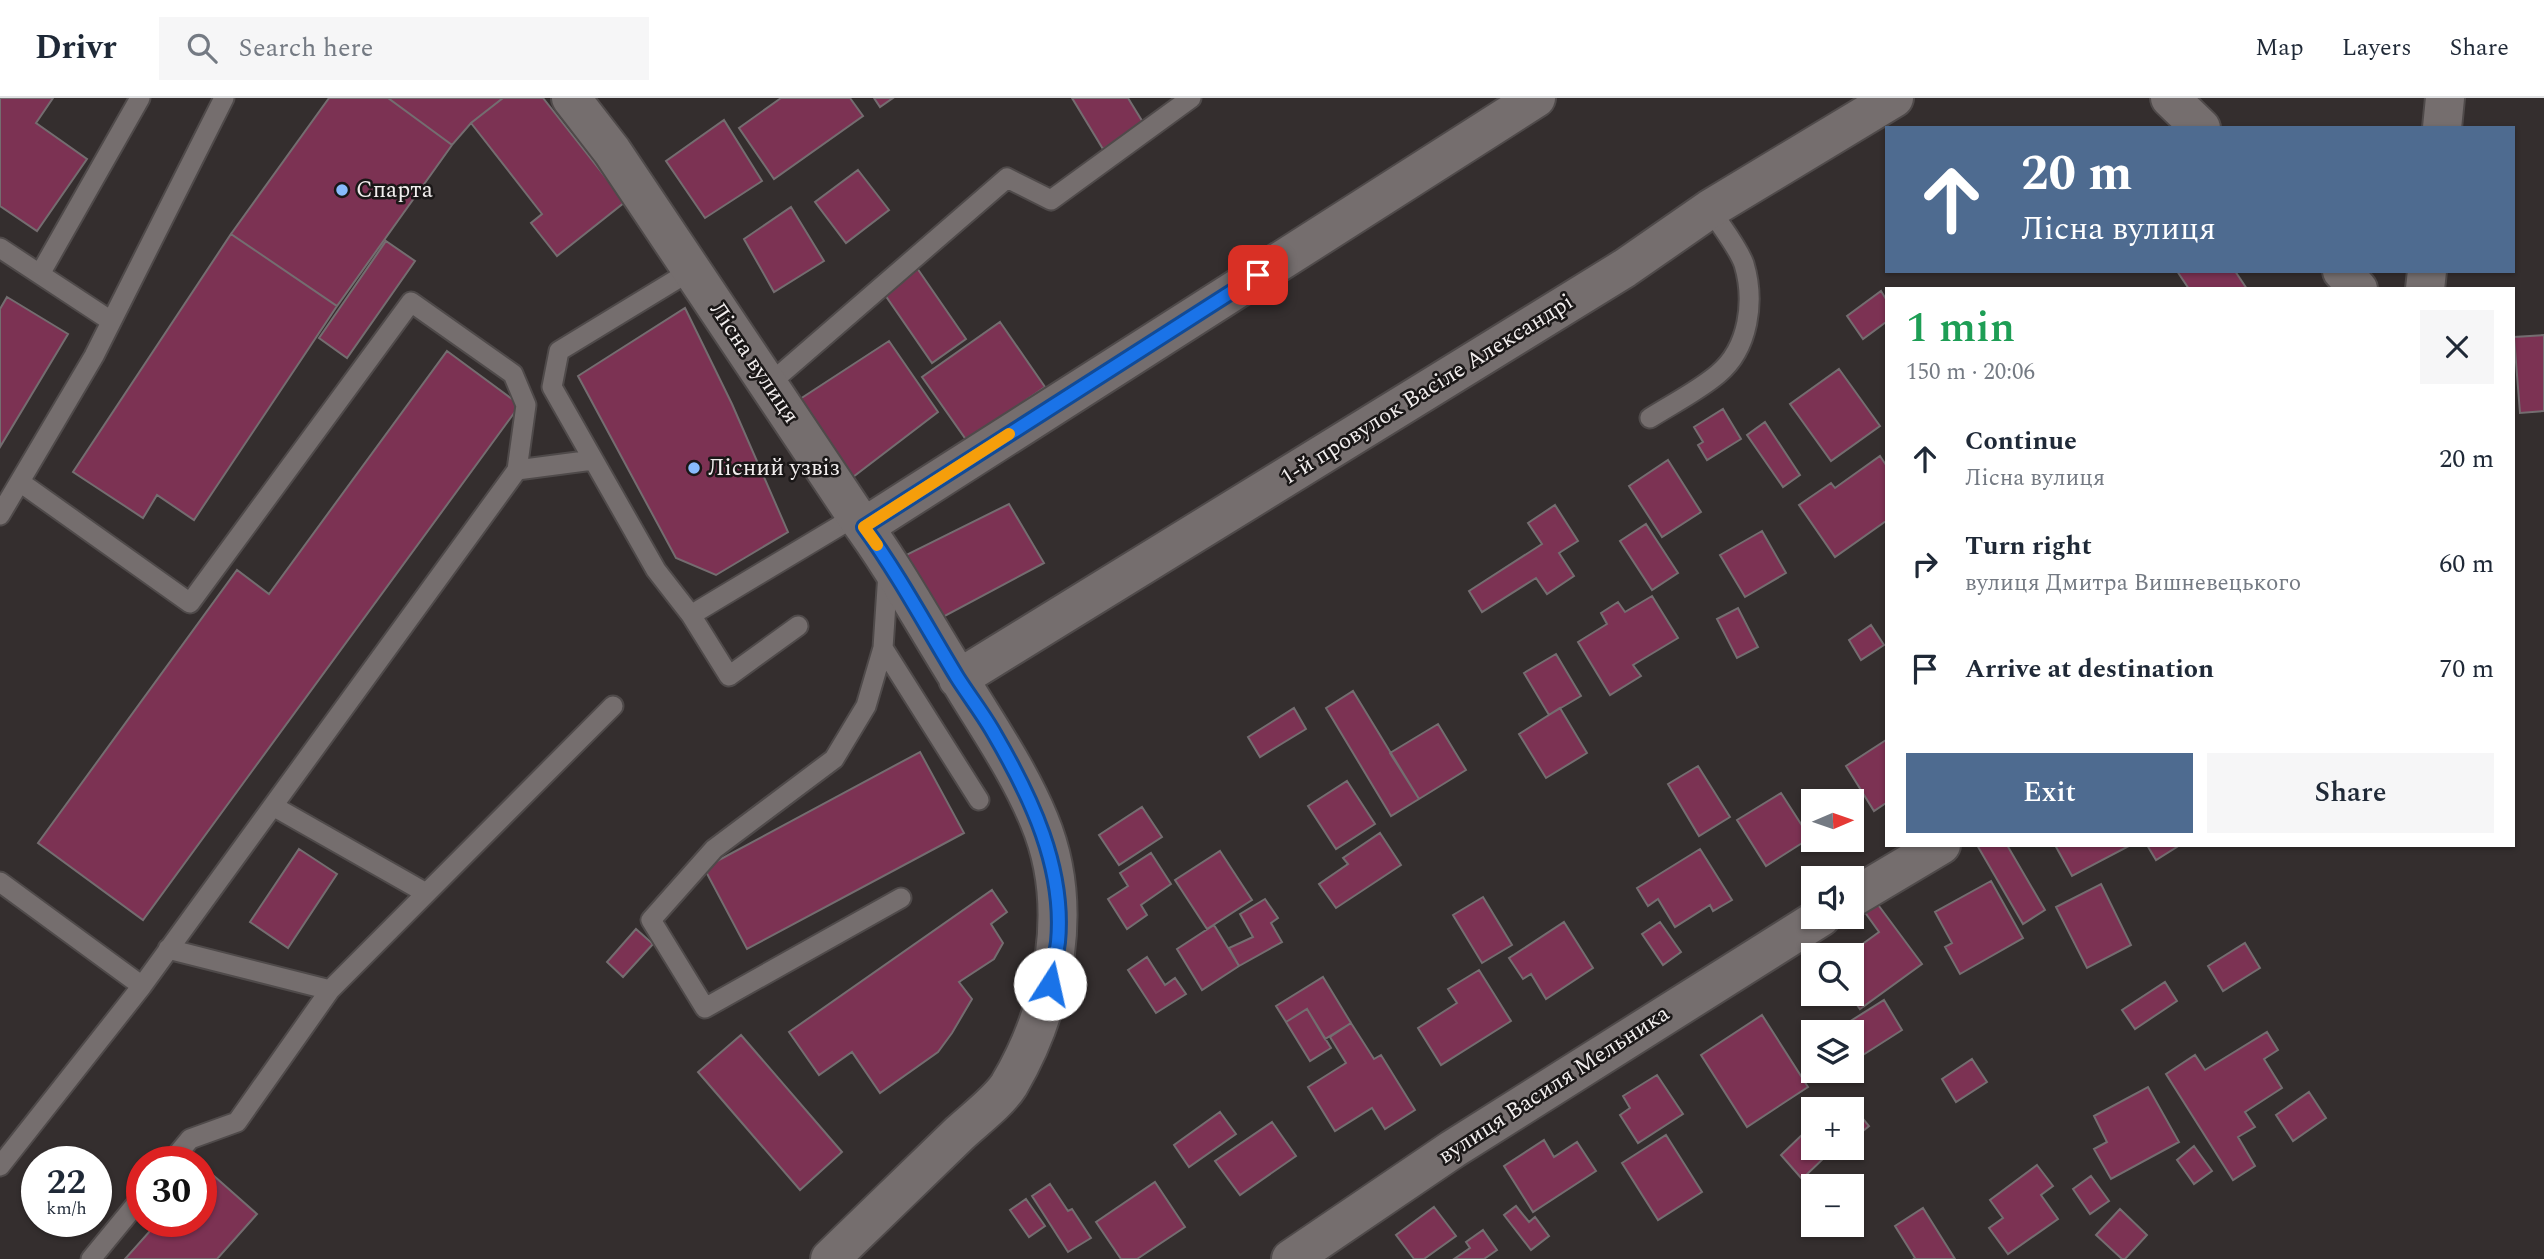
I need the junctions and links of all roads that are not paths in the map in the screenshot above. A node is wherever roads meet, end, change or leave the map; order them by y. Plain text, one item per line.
1 (140, 98) edge
2 (224, 98) edge
3 (571, 98) edge
4 (1191, 98) edge
5 (1536, 98) edge
6 (1894, 98) edge
7 (2169, 98) edge
8 (2445, 98) edge
9 (2199, 126) edge
10 (2442, 126) edge
11 (1710, 209) junction
12 (0, 248) edge
13 (692, 270) junction
14 (2344, 273) edge
15 (40, 274) junction
16 (2356, 287) edge
17 (111, 321) junction
18 (768, 385) junction
19 (1650, 418) dead end
20 (593, 460) junction
21 (517, 470) junction
22 (20, 482) junction
23 (0, 515) edge
24 (860, 521) junction
25 (889, 561) junction
26 (691, 615) junction
27 (798, 626) dead end
28 (883, 648) junction
29 (958, 678) junction
30 (613, 706) dead end
31 (979, 800) dead end
32 (273, 806) junction
33 (1938, 847) edge
34 (0, 882) edge
35 (1864, 891) edge
36 (426, 893) junction
37 (901, 898) dead end
38 (1802, 929) edge
39 (168, 949) junction
40 (142, 986) junction
41 (330, 990) junction
42 (184, 1146) edge
43 (0, 1166) edge
44 (126, 1216) edge
45 (91, 1259) edge
46 (830, 1259) edge
47 (1291, 1259) edge

1 - 15 lane
2 - 17 lane
3 - 13 street, Лісна вулиця
4 - 18 lane
5 - 24 street
6 - 11 street, 1-й провулок Васіле Александрі
7 - 9 street
8 - 10 street
11 - 19 lane
11 - 29 street, 1-й провулок Васіле Александрі
12 - 15 lane
13 - 18 street, Лісна вулиця
13 - 20 lane
14 - 16 street
15 - 17 lane
17 - 22 lane
18 - 24 street, Лісна вулиця
20 - 21 lane
20 - 26 lane
21 - 22 lane
21 - 32 lane
22 - 23 lane
24 - 25 street, Лісна вулиця
24 - 26 lane
25 - 28 lane
25 - 29 street, Лісна вулиця
26 - 27 lane
28 - 31 lane
28 - 37 lane
29 - 46 street, Лісна вулиця
30 - 36 lane
32 - 36 lane
32 - 39 lane
33 - 35 street
34 - 40 lane
36 - 41 lane
38 - 47 street, вулиця Василя Мельника
39 - 40 lane
39 - 41 lane
40 - 43 lane
41 - 42 lane
44 - 45 lane

